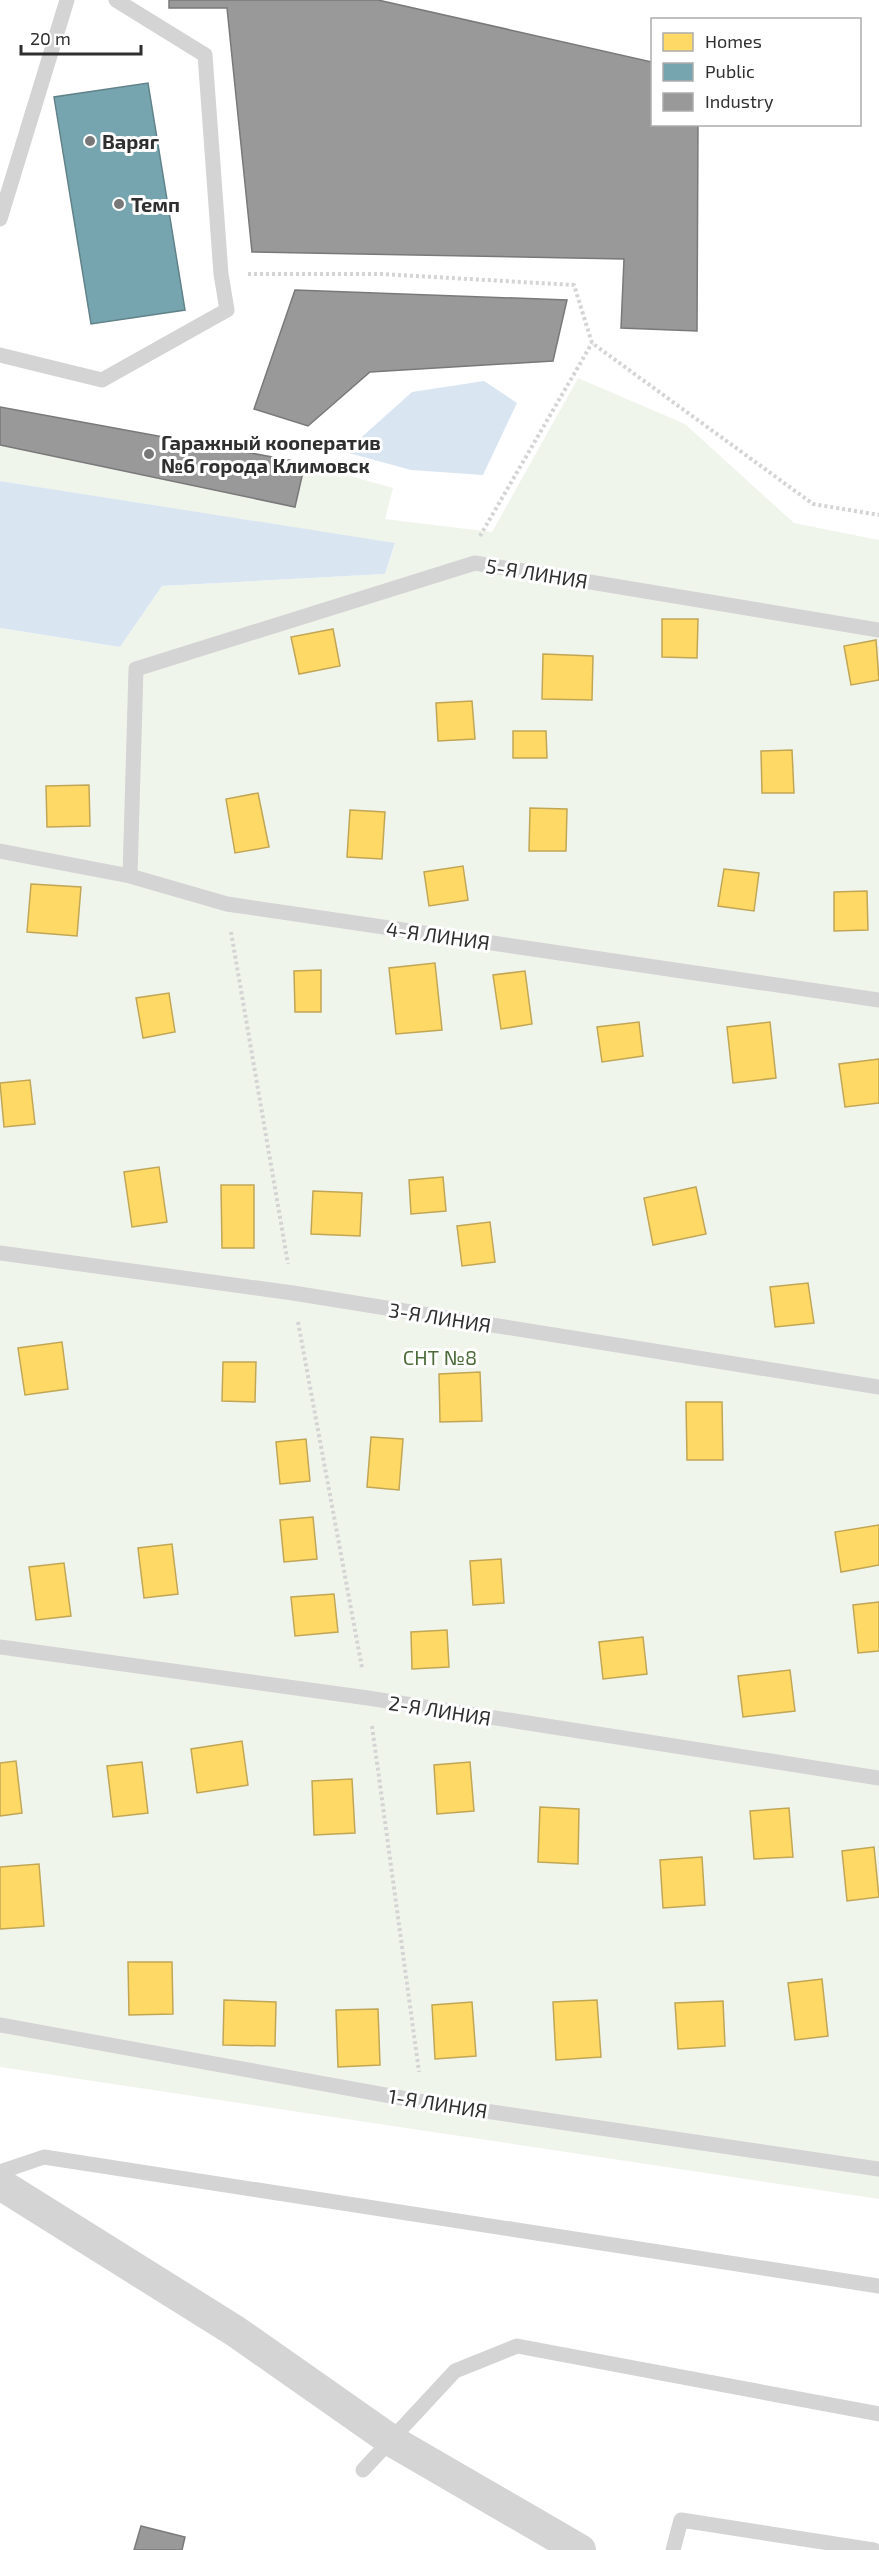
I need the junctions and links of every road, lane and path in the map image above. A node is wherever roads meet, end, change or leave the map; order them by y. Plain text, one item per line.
1 (67, 0) edge
2 (116, 0) edge
3 (0, 219) edge
4 (221, 274) junction
5 (592, 343) junction
6 (0, 355) edge
7 (879, 515) edge
8 (475, 563) junction
9 (879, 630) edge
10 (0, 852) edge
11 (130, 876) junction
12 (227, 904) junction
13 (879, 1000) edge
14 (0, 1252) edge
15 (293, 1293) junction
16 (879, 1387) edge
17 (0, 1647) edge
18 (368, 1698) junction
19 (879, 1778) edge
20 (0, 2025) edge
21 (423, 2102) junction
22 (879, 2169) edge
23 (0, 2172) edge
24 (0, 2184) edge
25 (879, 2286) edge
26 (879, 2414) edge
27 (392, 2441) junction
28 (363, 2470) dead end
29 (580, 2550) edge
30 (673, 2550) edge
31 (874, 2550) edge

1 - 3 lane
2 - 4 lane
4 - 5 path
4 - 6 lane
5 - 7 path
5 - 8 path
8 - 9 lane, 5-Я ЛИНИЯ
8 - 11 lane, 5-Я ЛИНИЯ
10 - 11 lane, 4-Я ЛИНИЯ
11 - 12 lane, 4-Я ЛИНИЯ
12 - 13 lane, 4-Я ЛИНИЯ
12 - 15 path
14 - 15 lane, 3-Я ЛИНИЯ
15 - 16 lane, 3-Я ЛИНИЯ
15 - 18 path
17 - 18 lane, 2-Я ЛИНИЯ
18 - 19 lane, 2-Я ЛИНИЯ
18 - 21 path
20 - 21 lane, 1-Я ЛИНИЯ
21 - 22 lane, 1-Я ЛИНИЯ
23 - 25 lane
24 - 27 street
26 - 27 lane
27 - 28 lane
27 - 29 street
30 - 31 lane

